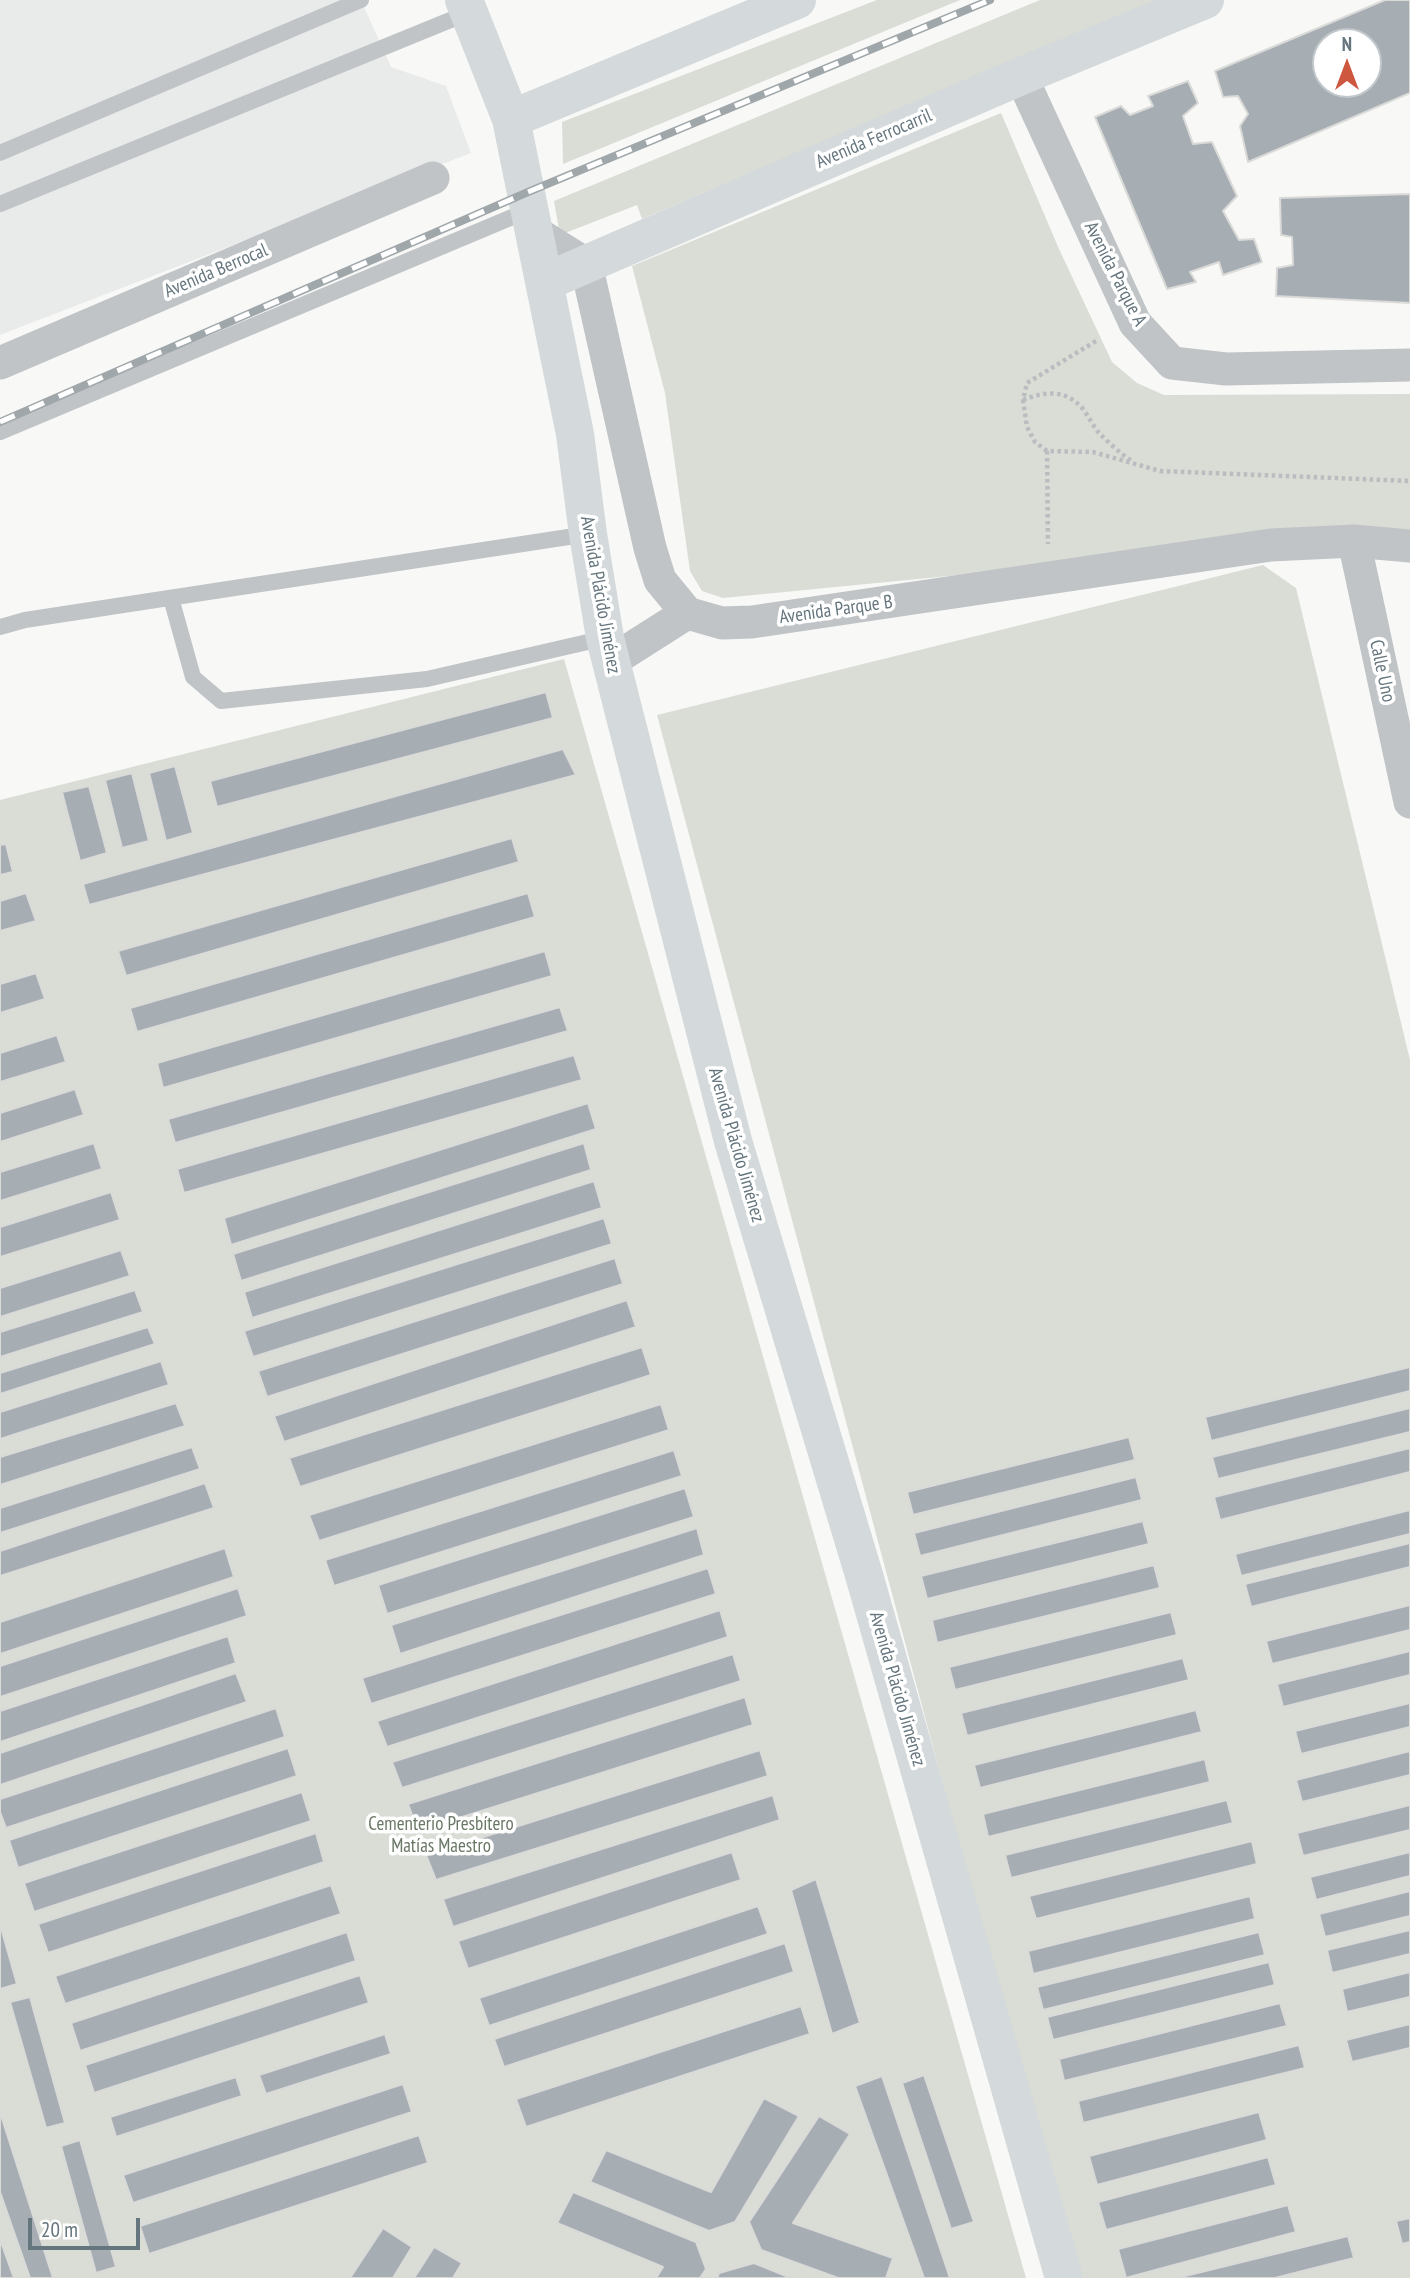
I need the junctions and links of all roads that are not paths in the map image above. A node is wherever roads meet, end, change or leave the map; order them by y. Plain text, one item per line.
1 (361, 0) edge
2 (797, 0) edge
3 (1205, 0) edge
4 (467, 6) edge
5 (1021, 76) junction
6 (511, 119) junction
7 (0, 153) edge
8 (433, 178) dead end
9 (0, 204) edge
10 (533, 221) junction
11 (586, 264) junction
12 (545, 282) junction
13 (0, 363) edge
14 (1410, 365) edge
15 (0, 432) edge
16 (588, 534) junction
17 (1354, 541) junction
18 (1410, 546) edge
19 (171, 597) junction
20 (687, 613) junction
21 (0, 627) edge
22 (608, 650) junction
23 (1410, 802) edge
24 (1063, 2278) edge

1 - 7 lane
2 - 6 main road
3 - 5 main road, Avenida Ferrocarril
4 - 6 main road, Avenida Plácido Jiménez
4 - 9 lane
5 - 11 main road, Avenida Ferrocarril
5 - 14 street, Avenida Parque A
6 - 10 main road, Avenida Plácido Jiménez
8 - 13 street, Avenida Berrocal
10 - 11 street
10 - 12 main road, Avenida Plácido Jiménez
10 - 15 lane
11 - 12 main road, Avenida Ferrocarril
11 - 20 street
12 - 16 main road, Avenida Plácido Jiménez
16 - 19 lane
16 - 22 main road, Avenida Plácido Jiménez
17 - 18 street, Avenida Parque B
17 - 20 street, Avenida Parque B
17 - 23 street, Calle Uno
19 - 21 lane
19 - 22 lane
20 - 22 street
22 - 24 main road, Avenida Plácido Jiménez

